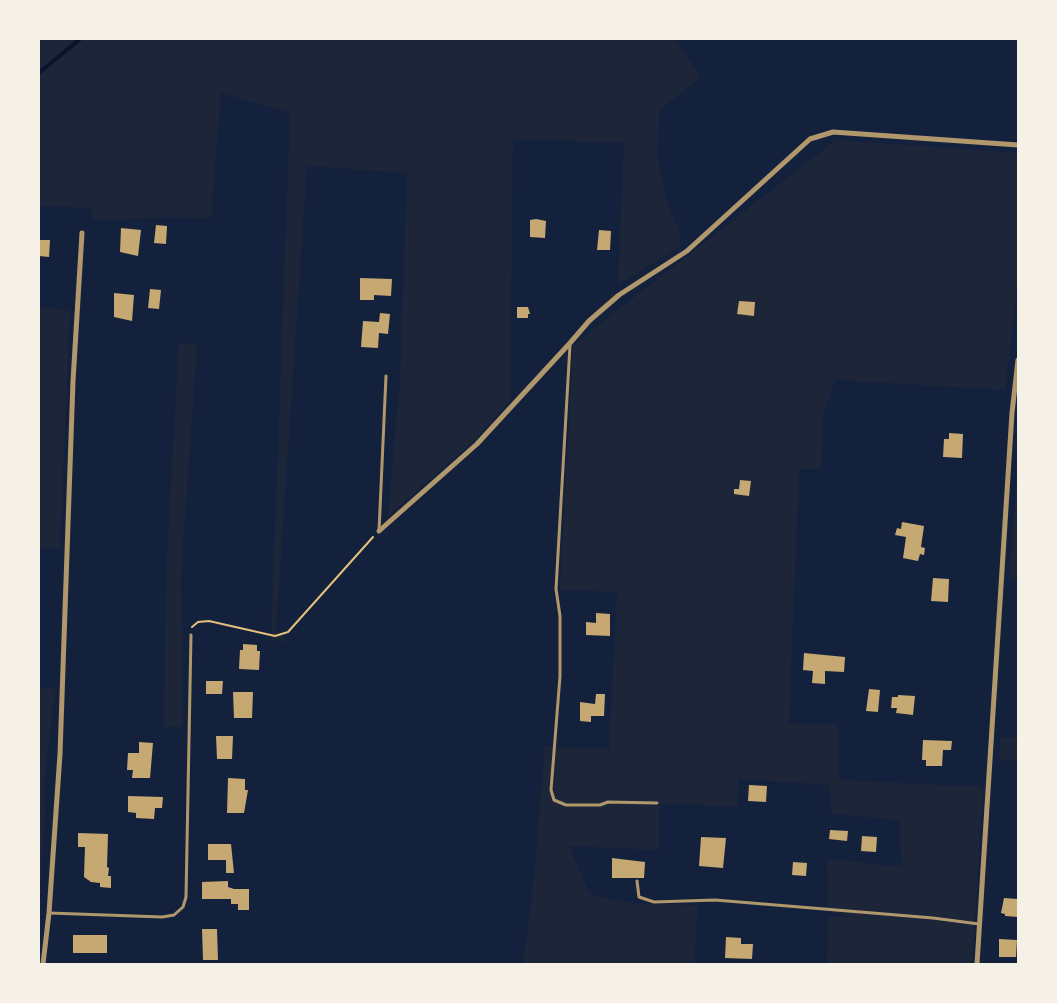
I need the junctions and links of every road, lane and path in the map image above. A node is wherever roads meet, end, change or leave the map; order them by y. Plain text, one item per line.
1 (1018, 145) edge
2 (82, 233) dead end
3 (570, 343) junction
4 (1018, 360) edge
5 (386, 376) dead end
6 (1015, 413) edge
7 (379, 531) junction
8 (191, 635) joint
9 (657, 803) dead end
10 (637, 881) dead end
11 (49, 913) junction
12 (979, 924) junction
13 (43, 964) edge
14 (977, 964) edge

1 - 3 street
2 - 11 street
3 - 7 street
3 - 9 lane
4 - 6 street
5 - 7 lane
6 - 12 street
7 - 8 path
8 - 11 lane
10 - 12 lane
11 - 13 street
12 - 14 street

